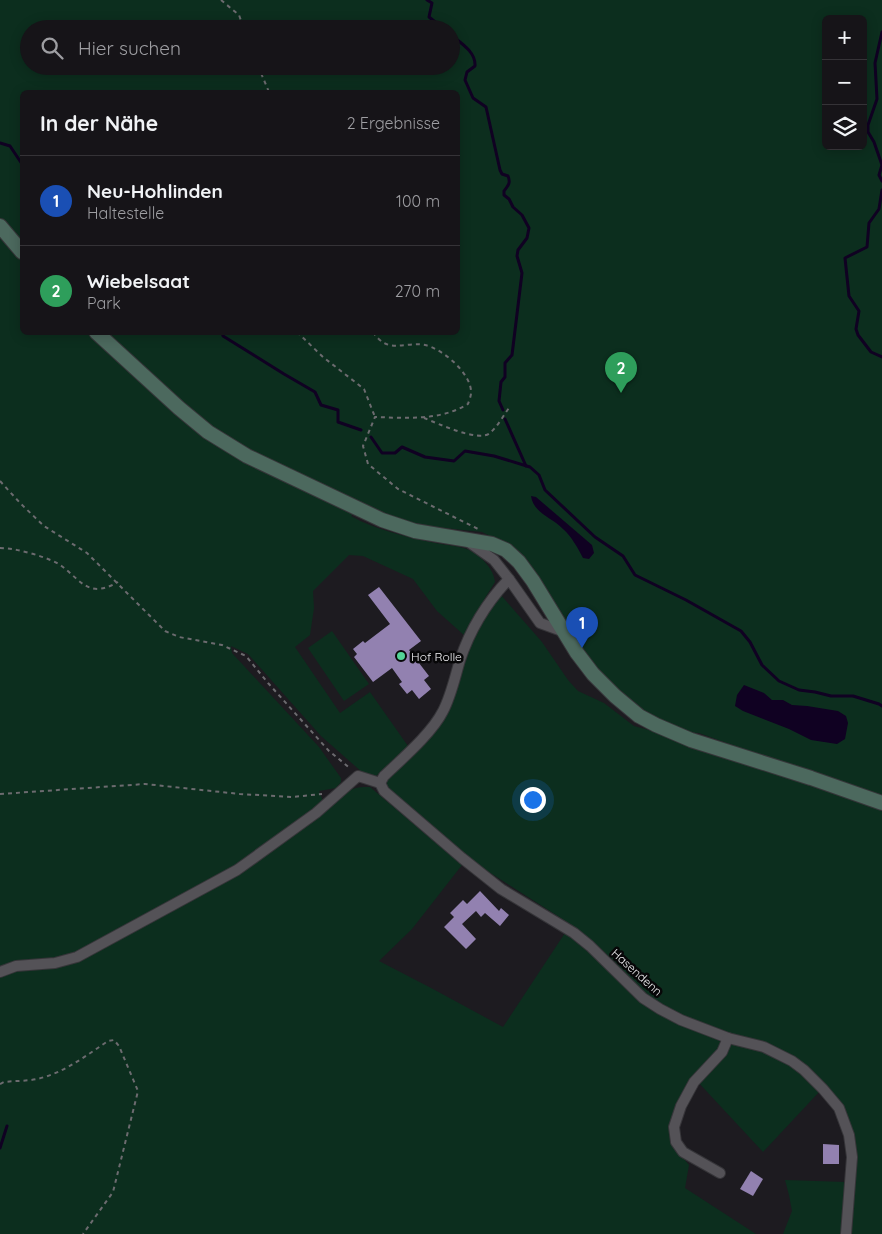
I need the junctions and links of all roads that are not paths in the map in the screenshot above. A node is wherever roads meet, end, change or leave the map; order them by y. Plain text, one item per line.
1 (0, 226) edge
2 (20, 250) edge
3 (99, 335) edge
4 (466, 539) junction
5 (509, 579) junction
6 (562, 631) junction
7 (380, 784) junction
8 (882, 803) edge
9 (0, 972) edge
10 (728, 1038) junction
11 (720, 1173) dead end
12 (846, 1234) edge

1 - 2 main road
3 - 4 main road
4 - 5 street
4 - 6 main road
5 - 6 street
5 - 7 street
6 - 8 main road
7 - 9 street
7 - 10 street, Hasendenn
10 - 11 street
10 - 12 street, Hasendenn

